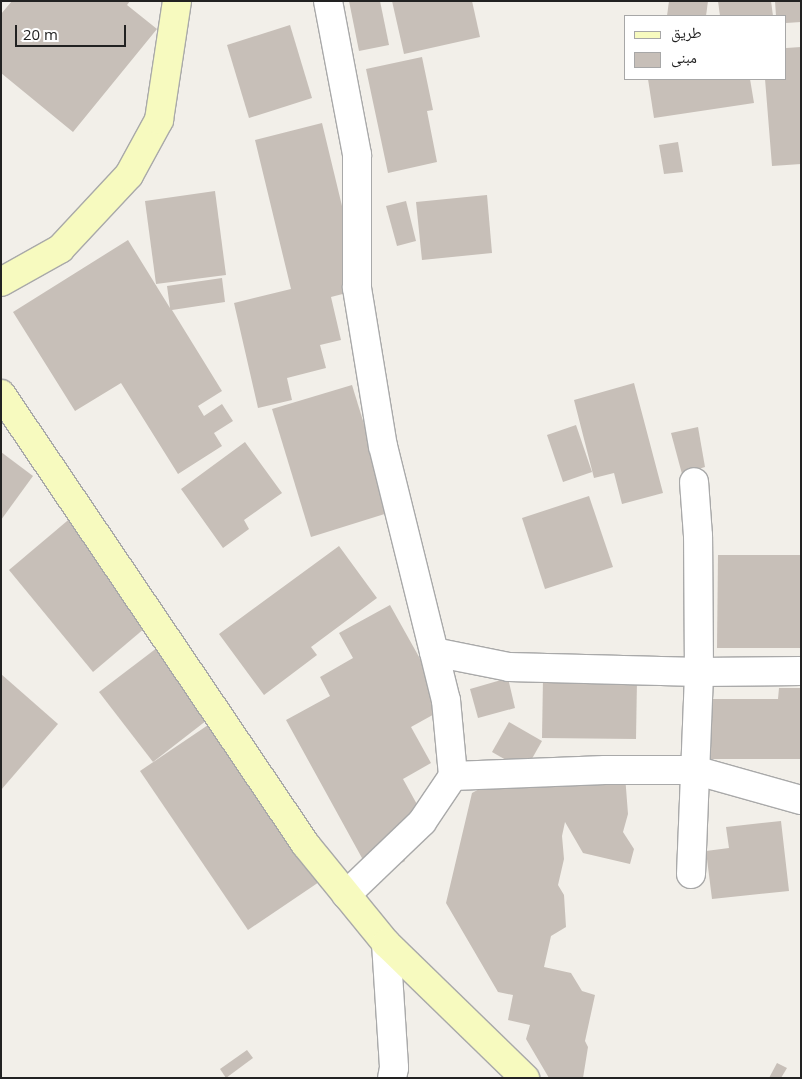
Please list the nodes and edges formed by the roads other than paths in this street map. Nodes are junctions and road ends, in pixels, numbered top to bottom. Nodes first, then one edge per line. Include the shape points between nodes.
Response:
1 (177, 1) edge
2 (328, 1) edge
3 (1, 282) edge
4 (1, 394) edge
5 (694, 482) dead end
6 (434, 652) junction
7 (801, 671) edge
8 (699, 672) junction
9 (694, 770) junction
10 (452, 776) junction
11 (801, 800) edge
12 (691, 874) dead end
13 (346, 894) junction
14 (386, 942) junction
15 (392, 1078) edge
16 (525, 1078) edge

1 - 3 street via 159,120 129,175 60,249
2 - 6 street via 357,154 357,288 368,357 383,446
4 - 13 street via 306,845
5 - 8 street via 698,536
6 - 8 street via 509,667
6 - 10 street via 446,700
7 - 8 street
8 - 9 street
9 - 10 street
9 - 11 street
9 - 12 street
10 - 13 street via 422,822
13 - 14 street
14 - 15 street
14 - 16 street

